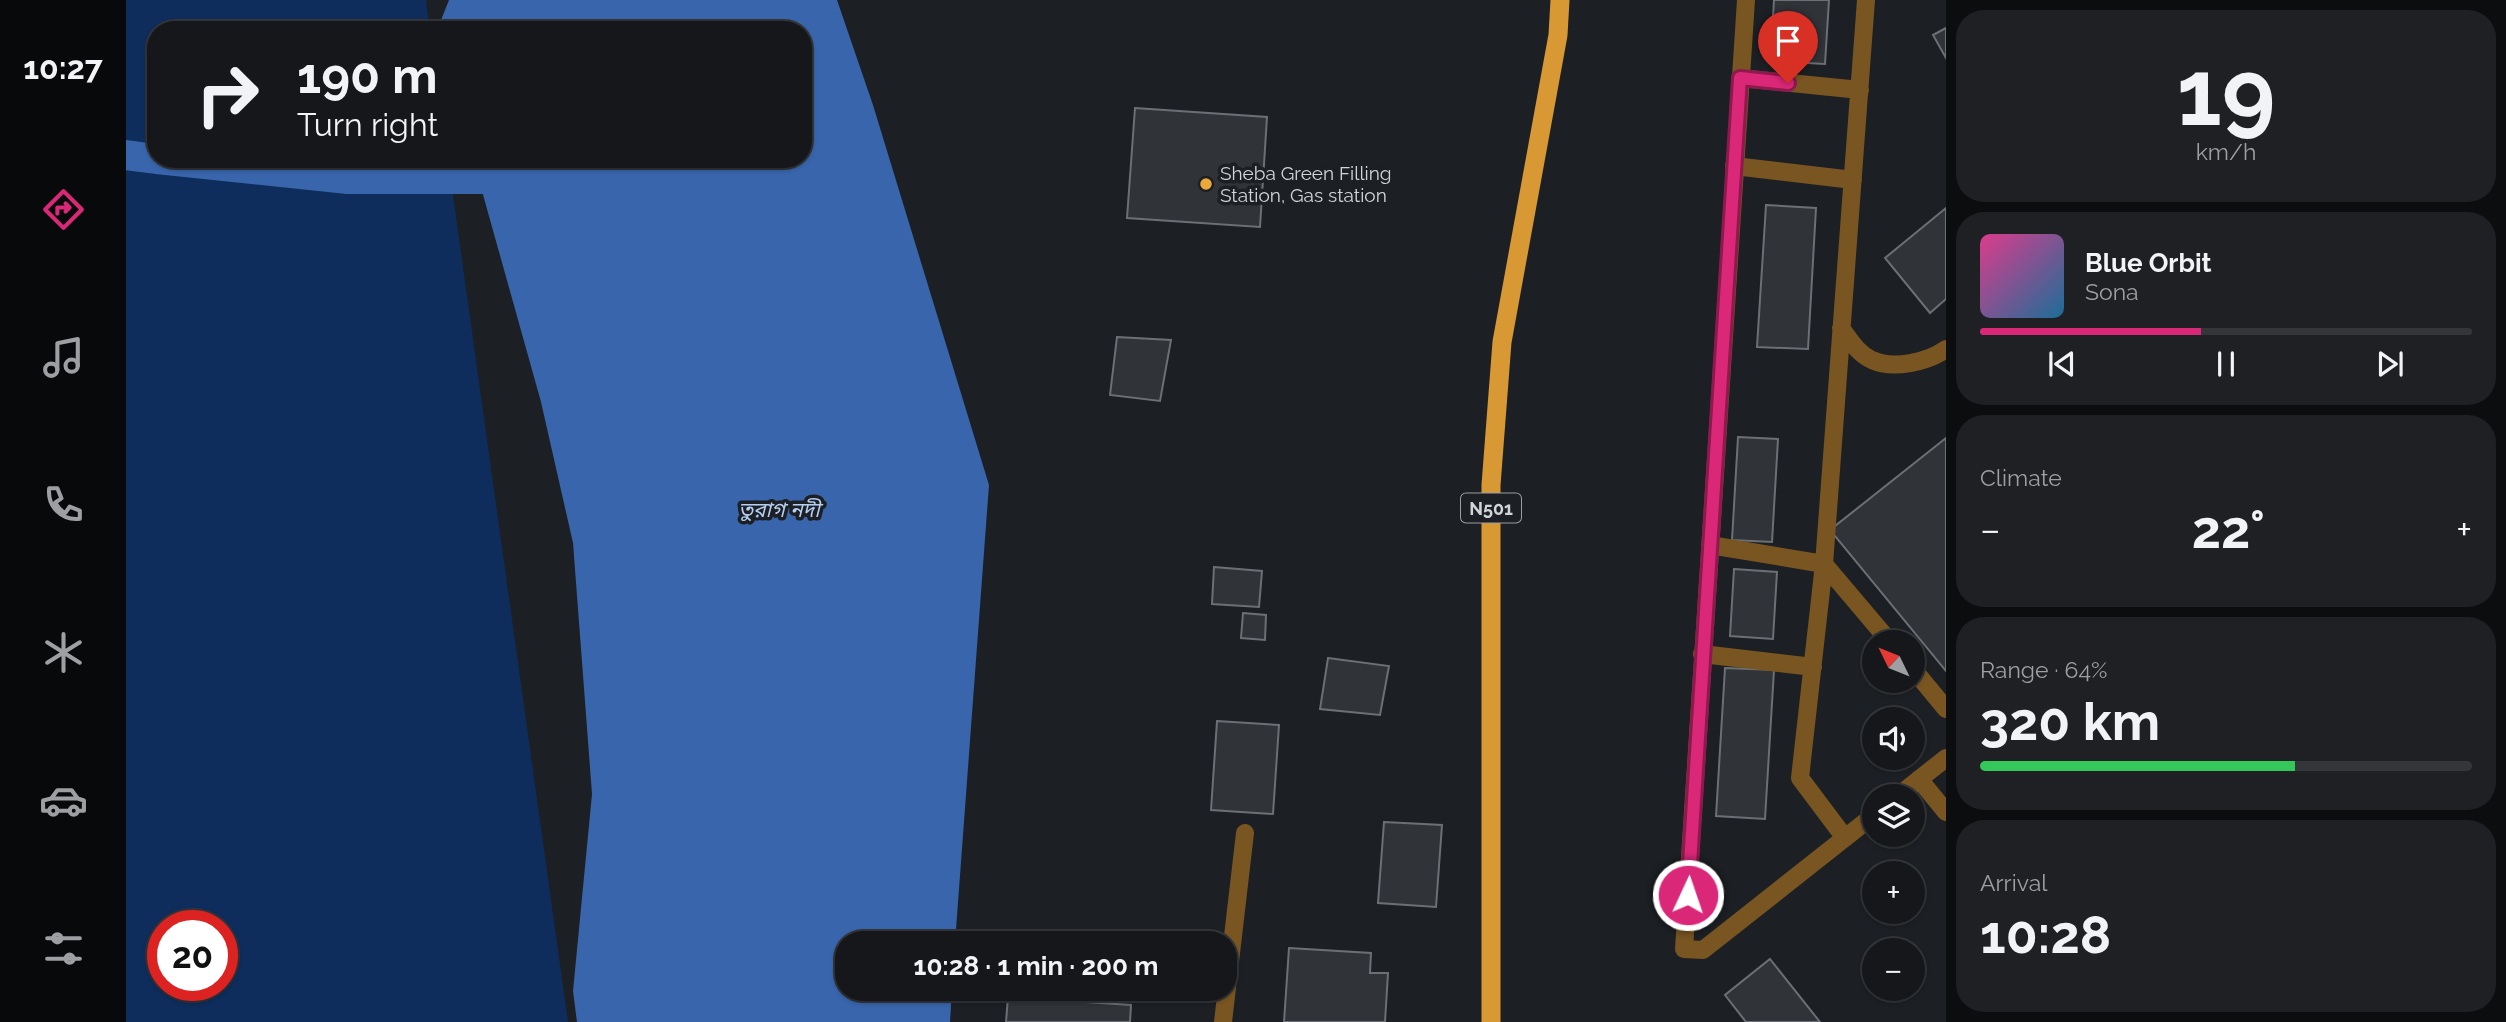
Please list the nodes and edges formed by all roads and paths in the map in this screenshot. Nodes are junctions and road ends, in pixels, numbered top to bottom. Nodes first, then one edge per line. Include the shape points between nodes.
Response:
1 (1560, 0) edge
2 (1746, 0) edge
3 (1867, 0) edge
4 (1740, 78) junction
5 (1860, 90) junction
6 (1734, 166) junction
7 (1853, 180) junction
8 (1841, 328) junction
9 (1946, 349) edge
10 (1710, 545) junction
11 (1824, 564) junction
12 (1880, 630) edge
13 (1702, 653) junction
14 (1813, 667) junction
15 (1925, 684) edge
16 (1946, 709) edge
17 (1946, 758) edge
18 (1919, 779) junction
19 (1913, 784) edge
20 (1946, 812) edge
21 (1862, 825) edge
22 (1245, 833) dead end
23 (1845, 838) junction
24 (1223, 1022) edge
25 (1491, 1022) edge

1 - 25 highway, N501 via 1558,34 1502,342 1492,472
2 - 4 lane
3 - 5 lane
4 - 5 lane
4 - 6 lane
5 - 7 lane
6 - 7 lane
6 - 10 lane
7 - 8 lane
8 - 9 lane via 1858,350 1886,363 1912,363
8 - 11 lane
10 - 11 lane
10 - 13 lane
11 - 12 lane
11 - 14 lane
13 - 14 lane
13 - 23 lane via 1684,949 1703,950
14 - 23 lane via 1800,778
15 - 16 lane
17 - 18 lane
18 - 19 lane
18 - 20 lane
21 - 23 lane
22 - 24 lane

